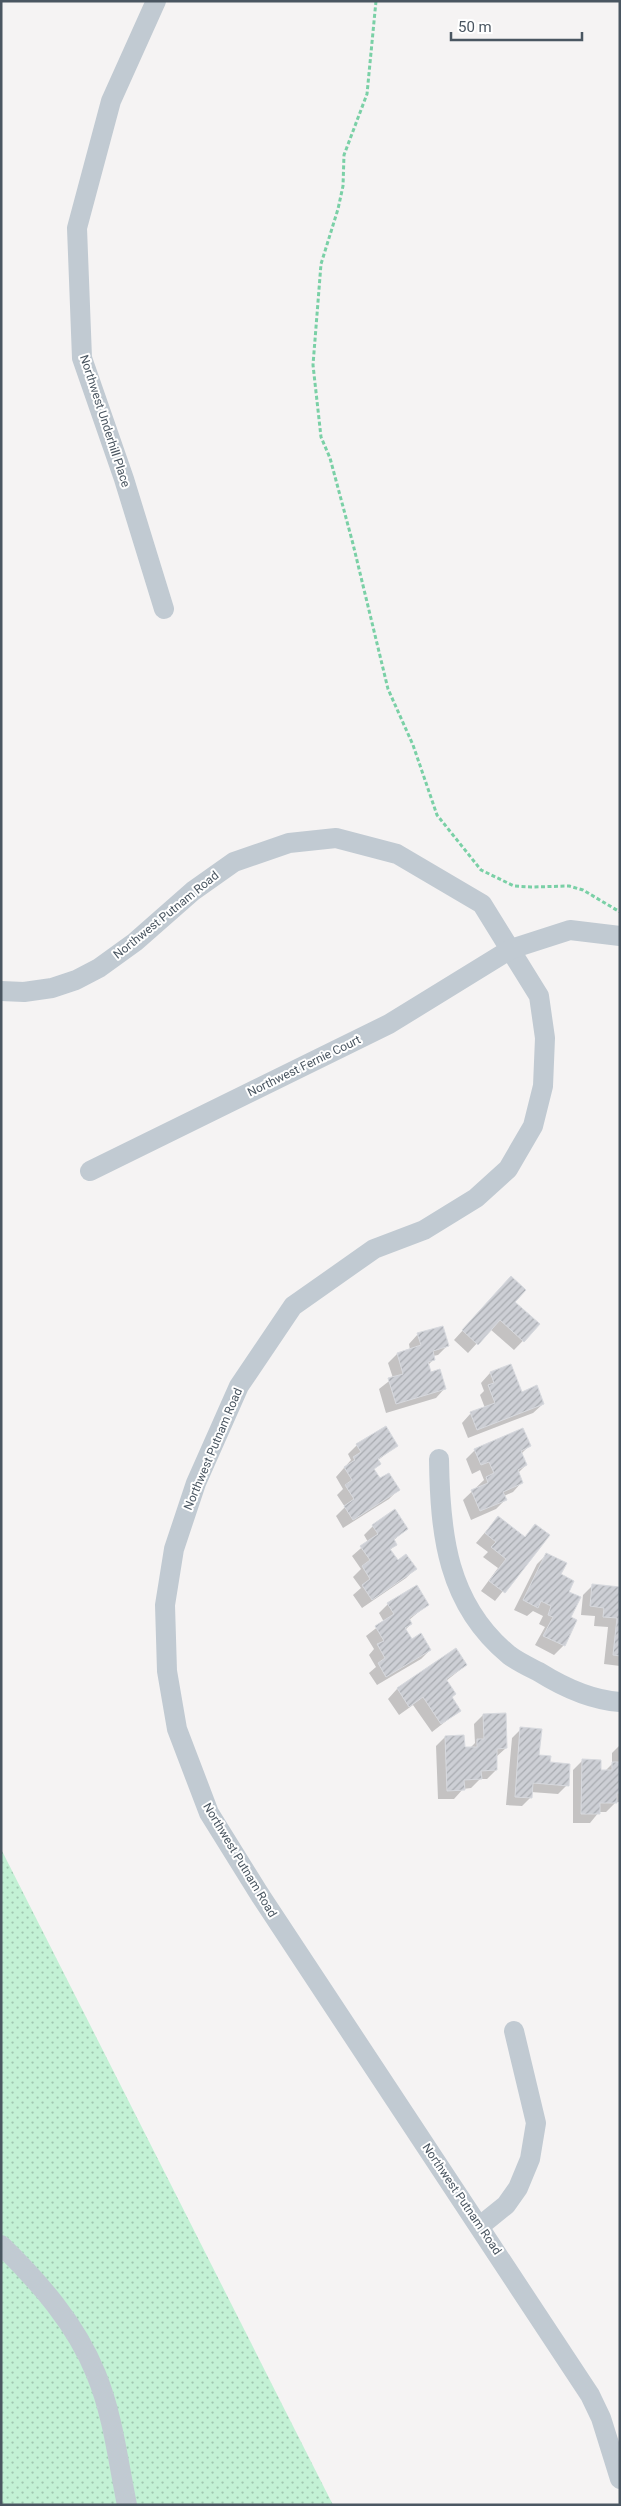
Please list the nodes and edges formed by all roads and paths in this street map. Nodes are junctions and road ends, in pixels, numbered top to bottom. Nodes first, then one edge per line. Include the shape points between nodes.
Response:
1 (156, 1) edge
2 (376, 1) edge
3 (164, 609) dead end
4 (620, 912) edge
5 (620, 936) edge
6 (511, 950) junction
7 (1, 991) edge
8 (90, 1171) dead end
9 (438, 1459) dead end
10 (620, 1702) edge
11 (514, 2030) dead end
12 (480, 2226) junction
13 (1, 2245) edge
14 (620, 2479) edge
15 (126, 2505) edge

1 - 3 street, Northwest Underhill Place via 111,101 77,228 82,358
2 - 4 path via 367,94 344,155 343,186 321,264 313,365 321,436 353,544 386,681 437,815 481,870 514,886 576,888
5 - 6 street, Northwest Fernie Court via 570,930
6 - 7 street, Northwest Putnam Road via 482,904 397,854 336,838 289,843 234,862 193,891 135,942 99,968 52,988
6 - 8 street, Northwest Fernie Court via 389,1024
6 - 12 street, Northwest Putnam Road via 539,996 545,1038 543,1086 534,1126 508,1169 476,1198 424,1230 374,1249 293,1306 238,1386 196,1483 174,1549 165,1604 167,1671 177,1729 209,1813
9 - 10 street via 442,1530 451,1566 457,1588 484,1631 510,1656 563,1687
11 - 12 street via 536,2123 532,2150 518,2188 506,2205
12 - 14 street, Northwest Putnam Road via 590,2395
13 - 15 street via 29,2272 75,2332 96,2374 109,2414

